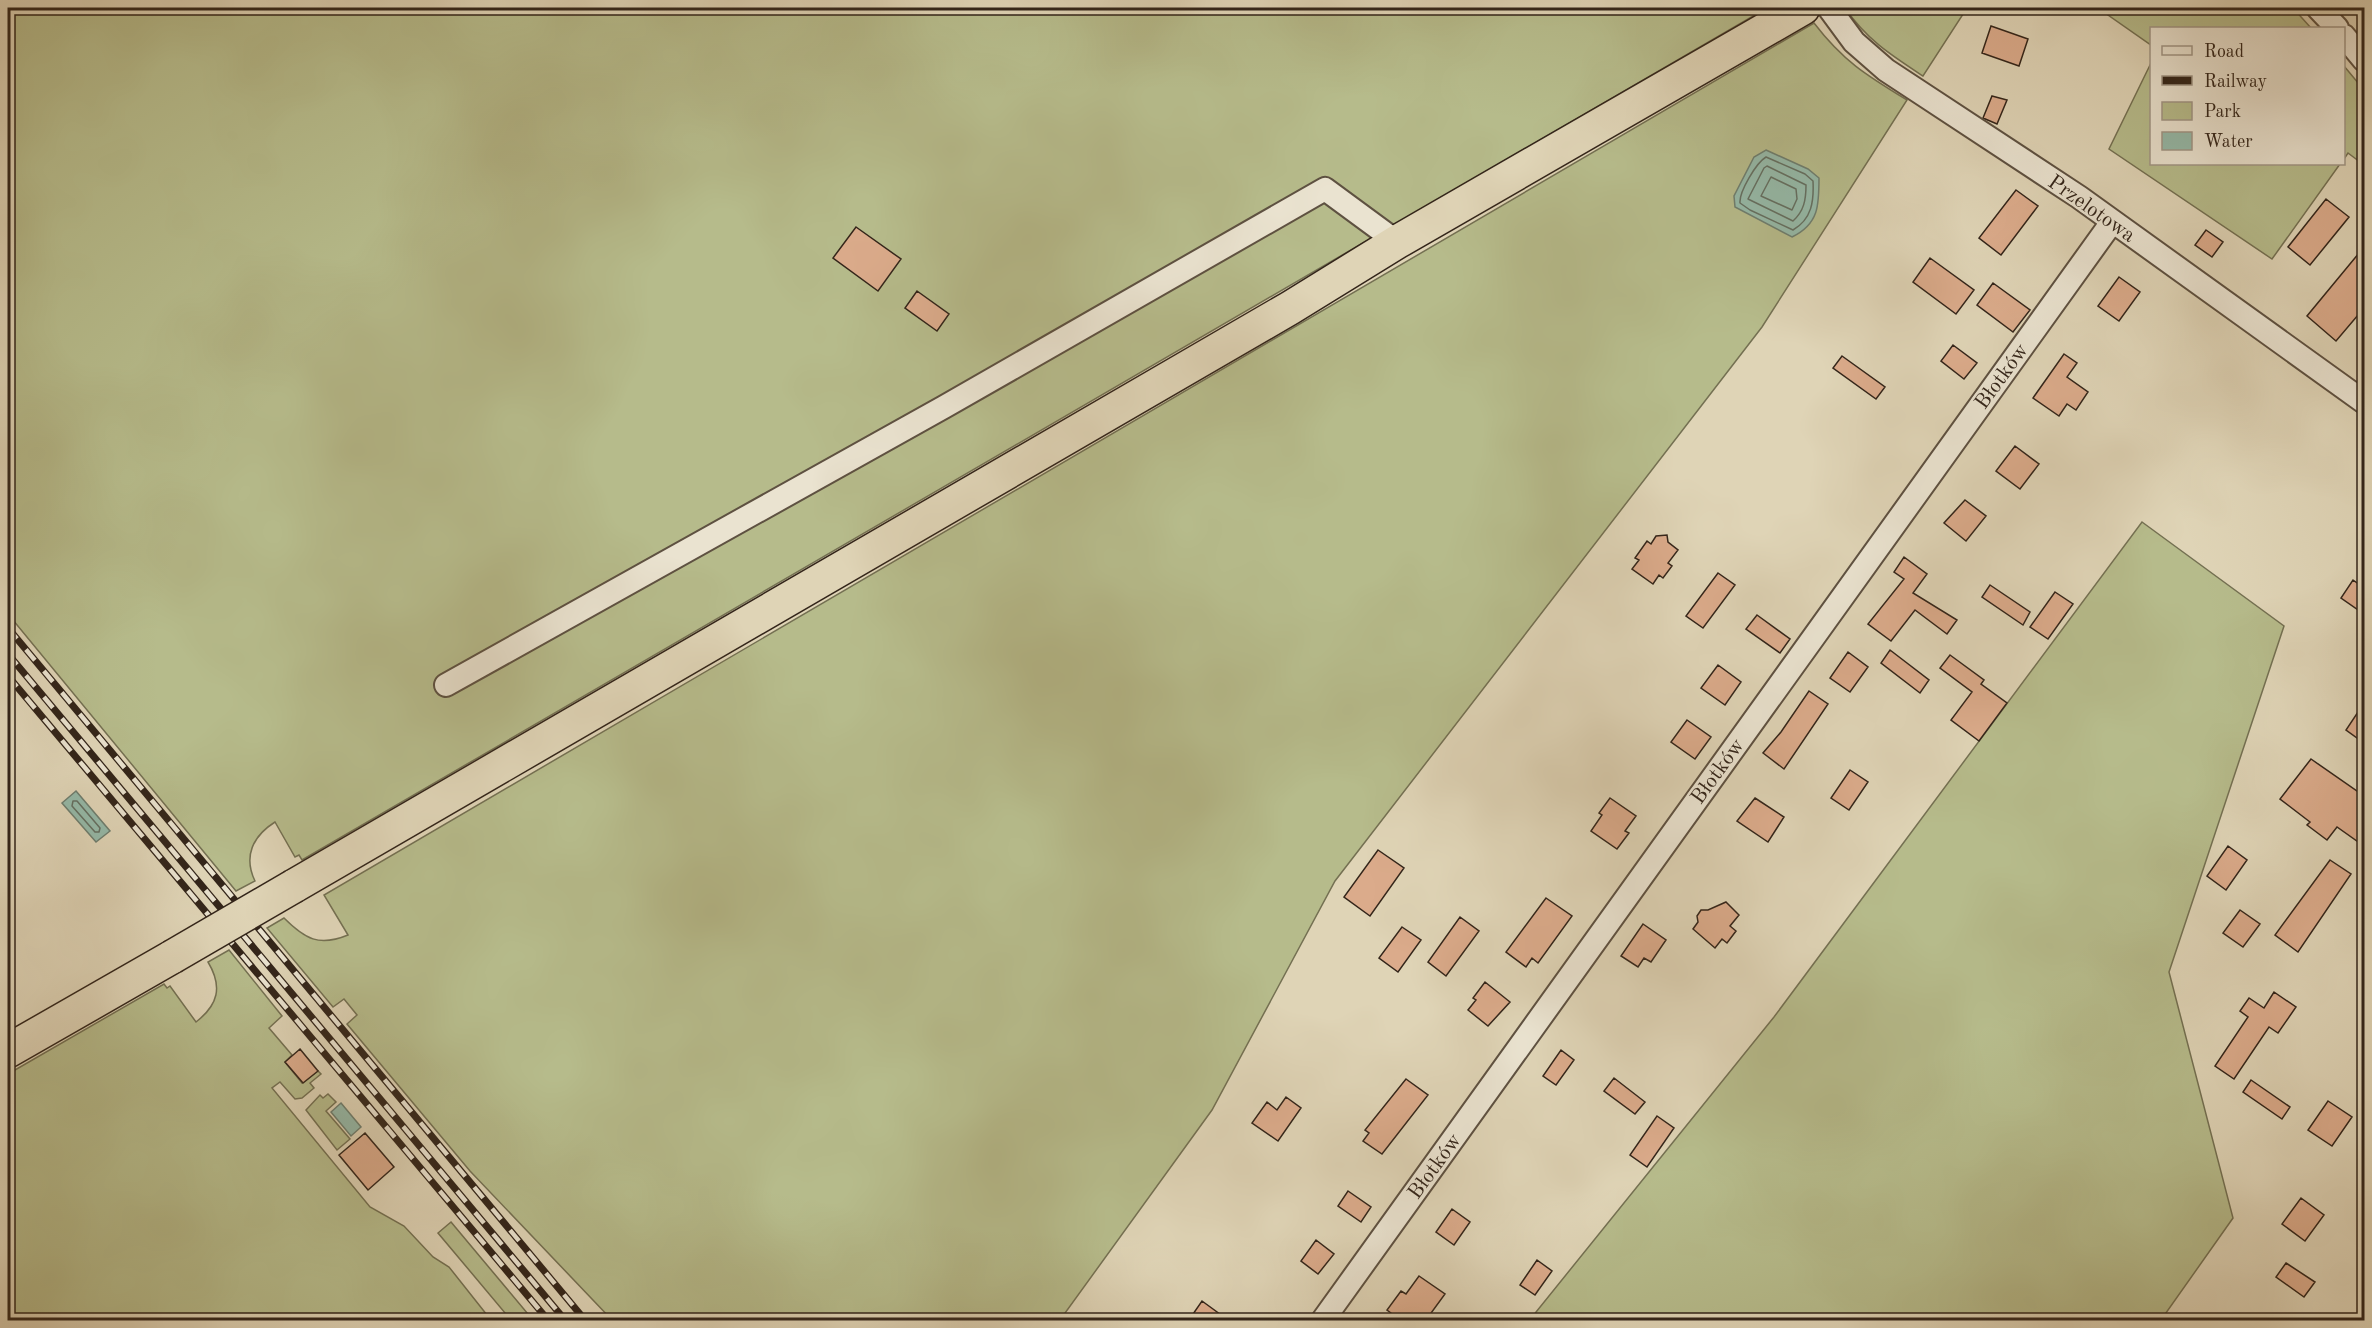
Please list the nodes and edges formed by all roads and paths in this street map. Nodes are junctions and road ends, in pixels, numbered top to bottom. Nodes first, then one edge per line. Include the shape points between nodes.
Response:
1 (1828, 8) edge
2 (2318, 8) edge
3 (1793, 10) edge
4 (2336, 27) edge
5 (2345, 38) edge
6 (2364, 60) edge
7 (2112, 222) junction
8 (1397, 242) junction
9 (2364, 402) edge
10 (446, 685) dead end
11 (8, 1051) edge
12 (1323, 1320) edge

1 - 7 street, Przelotowa via 1854,42 1886,70
2 - 4 street
3 - 8 highway
5 - 6 street
7 - 9 street, Przelotowa
7 - 12 street, Błotków
8 - 10 street via 1325,189
8 - 11 highway, bridge via 1280,314

